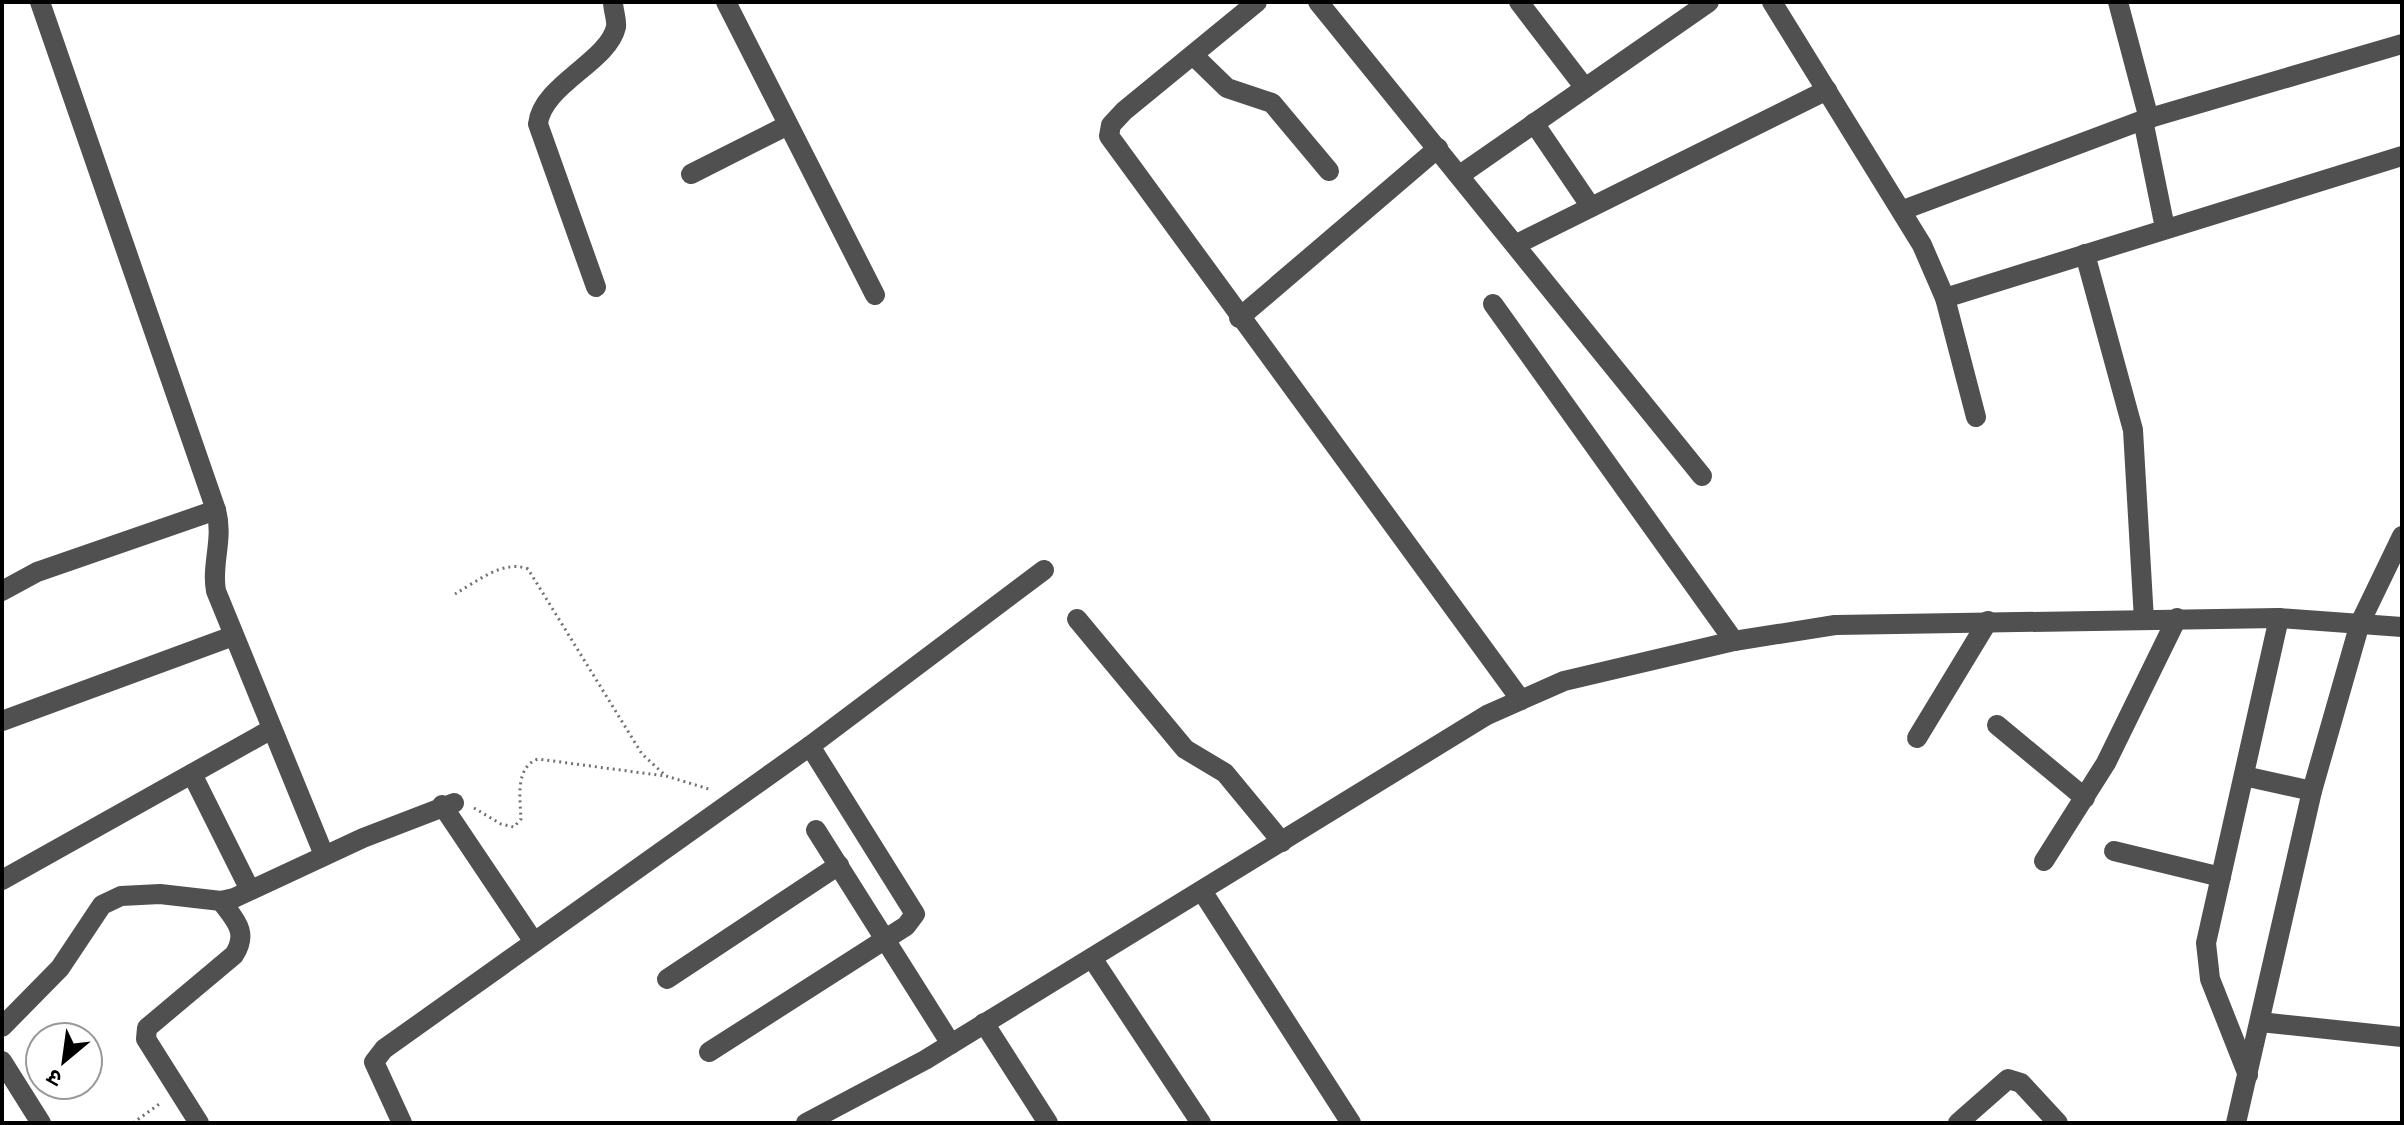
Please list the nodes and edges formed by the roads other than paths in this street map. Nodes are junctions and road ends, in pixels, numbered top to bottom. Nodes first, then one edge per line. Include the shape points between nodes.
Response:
1 (40, 2) edge
2 (613, 2) edge
3 (726, 2) edge
4 (1257, 2) edge
5 (1318, 2) edge
6 (1519, 2) edge
7 (1709, 2) edge
8 (1772, 2) edge
9 (2118, 2) edge
10 (2402, 44) edge
11 (1193, 55) junction
12 (1585, 88) junction
13 (1827, 90) junction
14 (2146, 120) junction
15 (1534, 123) junction
16 (788, 125) junction
17 (1438, 148) junction
18 (2402, 156) edge
19 (1329, 171) dead end
20 (691, 174) dead end
21 (1460, 175) junction
22 (1591, 207) junction
23 (1903, 210) junction
24 (2165, 228) junction
25 (1517, 244) junction
26 (2085, 254) junction
27 (596, 287) dead end
28 (875, 295) dead end
29 (1945, 298) junction
30 (1493, 304) dead end
31 (1239, 318) junction
32 (1976, 417) dead end
33 (1702, 476) dead end
34 (216, 510) junction
35 (2402, 536) edge
36 (1044, 570) dead end
37 (2, 591) edge
38 (2177, 618) junction
39 (2279, 618) junction
40 (1077, 619) dead end
41 (2144, 620) junction
42 (1988, 621) junction
43 (2360, 623) junction
44 (2402, 627) edge
45 (233, 636) junction
46 (1734, 641) junction
47 (1521, 700) junction
48 (2, 721) edge
49 (1997, 725) dead end
50 (270, 730) junction
51 (1917, 738) dead end
52 (810, 746) junction
53 (192, 774) junction
54 (2244, 776) junction
55 (2312, 791) junction
56 (2085, 798) junction
57 (816, 830) dead end
58 (1282, 842) junction
59 (2114, 851) dead end
60 (324, 855) junction
61 (2044, 861) dead end
62 (839, 865) junction
63 (2221, 877) junction
64 (2, 880) edge
65 (249, 888) junction
66 (1202, 891) junction
67 (221, 901) junction
68 (886, 939) junction
69 (534, 942) junction
70 (1092, 958) junction
71 (667, 979) dead end
72 (2260, 1022) junction
73 (984, 1023) junction
74 (2, 1027) edge
75 (2402, 1037) edge
76 (951, 1044) junction
77 (709, 1052) dead end
78 (2, 1061) edge
79 (2248, 1075) junction
80 (41, 1123) edge
81 (199, 1123) edge
82 (402, 1123) edge
83 (806, 1123) edge
84 (1048, 1123) edge
85 (1201, 1123) edge
86 (1351, 1123) edge
87 (1958, 1123) edge
88 (2058, 1123) edge
89 (2236, 1123) edge

1 - 34 street
2 - 27 street via 611,38 543,108 538,124
3 - 16 street
4 - 11 street
5 - 17 street
6 - 12 street
7 - 12 street
8 - 13 street
9 - 14 street
10 - 14 street
11 - 19 street via 1227,88 1272,103
11 - 31 street via 1124,111 1109,136
12 - 15 street
13 - 22 street
13 - 23 street
14 - 23 street
14 - 24 street
15 - 21 street
15 - 22 street
16 - 20 street
16 - 28 street
17 - 21 street
17 - 31 street
18 - 24 street
21 - 25 street
22 - 25 street
23 - 29 street
24 - 26 street
25 - 33 street
26 - 29 street
26 - 41 street via 2133,430
29 - 32 street
30 - 46 street
31 - 47 street
34 - 37 street via 37,572
34 - 45 street via 221,539 214,580
35 - 43 street
36 - 52 street
38 - 39 street
38 - 41 street
38 - 56 street
39 - 43 street
39 - 54 street
40 - 58 street via 1185,749 1225,773
41 - 42 street
42 - 46 street via 1835,625
42 - 51 street
43 - 44 street
43 - 55 street
45 - 48 street
45 - 50 street
46 - 47 street via 1564,681
47 - 58 street via 1487,715
49 - 56 street
50 - 53 street
50 - 60 street
52 - 68 street via 915,914
52 - 69 street
53 - 64 street
53 - 65 street
54 - 55 street
54 - 63 street
55 - 72 street
56 - 61 street
57 - 62 street
58 - 66 street
59 - 63 street
60 - 65 street
60 - 69 street via 448,804
62 - 68 street
62 - 71 street
63 - 79 street via 2205,962
65 - 67 street
66 - 70 street
66 - 86 street
67 - 74 street via 160,894 121,896 102,905 60,968
67 - 81 street via 241,929 242,942 234,955 147,1028 146,1039
68 - 76 street
68 - 77 street
69 - 82 street via 377,1056 376,1070
70 - 73 street
70 - 85 street
72 - 75 street
72 - 79 street
73 - 76 street
73 - 84 street
76 - 83 street
78 - 80 street
79 - 89 street
87 - 88 street via 2008,1079 2021,1083

